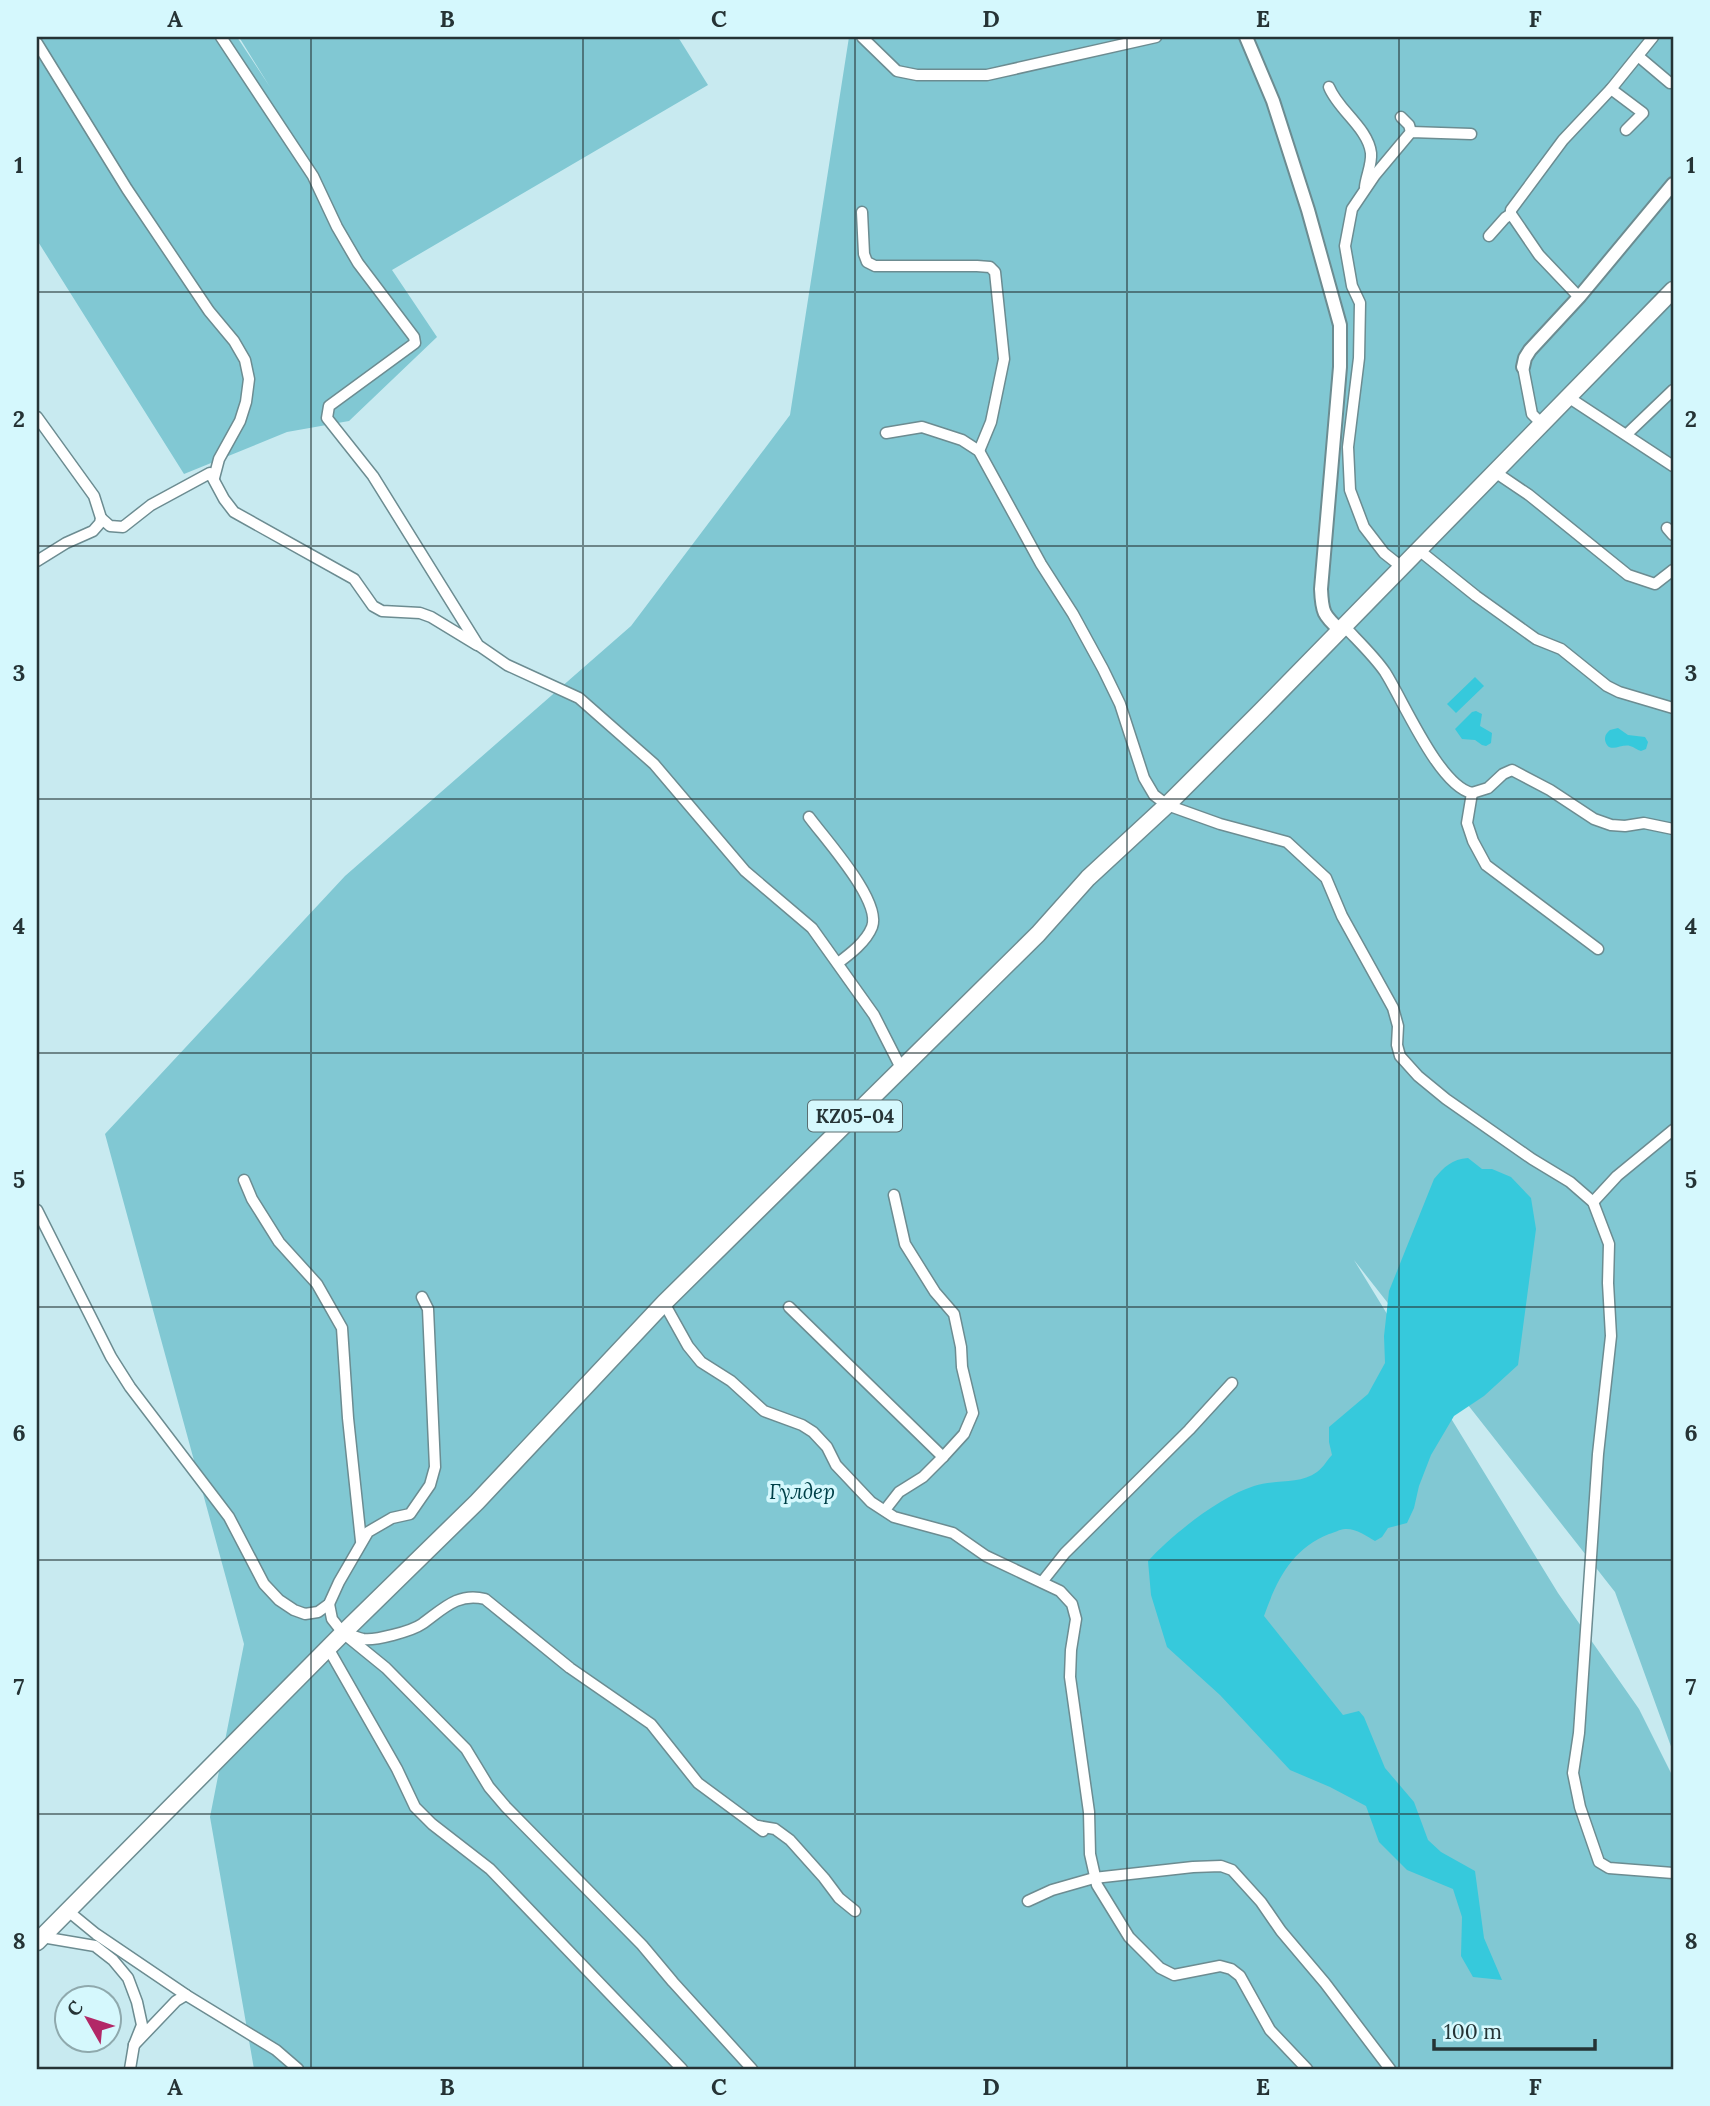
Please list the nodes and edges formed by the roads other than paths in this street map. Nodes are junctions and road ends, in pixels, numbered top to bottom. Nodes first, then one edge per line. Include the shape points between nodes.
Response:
1 (221, 37) edge
2 (862, 37) edge
3 (1156, 37) edge
4 (1246, 37) edge
5 (1653, 37) edge
6 (37, 43) edge
7 (1638, 56) junction
8 (1670, 83) dead end
9 (1329, 86) dead end
10 (1611, 89) junction
11 (1401, 117) dead end
12 (1626, 130) dead end
13 (1411, 132) junction
14 (1471, 134) dead end
15 (1673, 184) edge
16 (1364, 191) junction
17 (862, 212) dead end
18 (1511, 214) junction
19 (1489, 236) dead end
20 (1673, 290) edge
21 (1579, 297) junction
22 (1523, 368) joint
23 (1673, 390) edge
24 (1568, 397) junction
25 (37, 417) edge
26 (1543, 425) junction
27 (886, 433) dead end
28 (1627, 434) junction
29 (979, 451) junction
30 (1673, 466) edge
31 (1495, 472) junction
32 (214, 478) junction
33 (101, 518) junction
34 (1420, 551) junction
35 (37, 561) edge
36 (1403, 568) junction
37 (1673, 569) edge
38 (1343, 629) junction
39 (478, 645) junction
40 (1673, 708) edge
41 (1472, 793) junction
42 (1167, 805) junction
43 (809, 817) dead end
44 (1673, 829) edge
45 (1598, 949) dead end
46 (838, 963) junction
47 (902, 1070) junction
48 (1673, 1130) edge
49 (244, 1180) dead end
50 (894, 1195) dead end
51 (1593, 1202) junction
52 (37, 1210) edge
53 (422, 1297) dead end
54 (664, 1303) junction
55 (789, 1307) dead end
56 (1233, 1383) dead end
57 (943, 1457) junction
58 (884, 1510) junction
59 (361, 1541) junction
60 (1042, 1582) junction
61 (329, 1604) junction
62 (344, 1633) junction
63 (328, 1648) junction
64 (1673, 1874) edge
65 (1094, 1878) junction
66 (1028, 1901) dead end
67 (68, 1911) junction
68 (855, 1911) dead end
69 (39, 1939) edge
70 (186, 1995) junction
71 (134, 2045) junction
72 (130, 2069) edge
73 (298, 2069) edge
74 (682, 2069) edge
75 (752, 2069) edge
76 (1307, 2069) edge
77 (1390, 2069) edge

1 - 39 street via 313,176 358,263 414,337 415,343 329,406 327,418 373,477
2 - 3 street via 897,71 987,75
4 - 38 street via 1273,101 1340,325 1321,589 1325,617
5 - 7 street
6 - 32 street via 127,188 245,360 249,379 246,402
7 - 8 street
7 - 10 street
9 - 16 street via 1371,151
10 - 12 street via 1643,113
10 - 18 street via 1563,140
11 - 13 street
13 - 14 street
13 - 16 street
15 - 21 street
16 - 36 street via 1352,209 1345,246 1360,303 1359,358 1348,447 1350,490 1364,527
17 - 29 street via 864,254 875,266 977,266 995,272 1004,359 991,422
18 - 19 street
18 - 21 street via 1539,255
20 - 24 main road, KZ05-04
21 - 22 street via 1530,350
22 - 26 street via 1532,414
23 - 28 street
24 - 26 main road, KZ05-04
24 - 28 street
25 - 33 street via 94,496
26 - 31 main road, KZ05-04
27 - 29 street via 922,427 962,440
28 - 30 street
29 - 42 street via 1103,669 1148,786
31 - 34 main road, KZ05-04
31 - 37 street via 1628,575 1655,584
32 - 33 street via 210,473 151,505 123,527 110,526
32 - 39 street via 234,512 354,579 373,606 431,617
33 - 35 street via 93,531
34 - 36 main road, KZ05-04
34 - 40 street via 1476,596 1536,639 1561,649 1607,686
36 - 38 main road, KZ05-04
38 - 41 street via 1384,670 1424,745 1456,784
38 - 42 main road, KZ05-04
39 - 46 street via 507,665 579,698 599,714 654,764 745,872 811,928
41 - 44 street via 1488,788 1512,770 1594,819 1611,825 1644,823
41 - 45 street via 1466,823 1486,865
42 - 47 main road, KZ05-04 via 1088,878
42 - 51 street via 1295,846 1326,878 1393,1008 1400,1056 1446,1099
43 - 46 street via 860,885 874,912 867,936
46 - 47 street via 874,1015
47 - 54 main road, KZ05-04
48 - 51 street
49 - 59 street via 279,1242 317,1284 342,1328
50 - 57 street via 905,1244 954,1314 961,1347 973,1413 964,1434
51 - 64 street via 1609,1244 1611,1336 1573,1773 1599,1862 1609,1868
52 - 61 street via 111,1357 229,1517 264,1584 279,1600 305,1614
53 - 59 street via 428,1309 435,1467 430,1486 410,1514 377,1525
54 - 58 street via 701,1362 764,1410 813,1432 851,1483
54 - 62 main road, KZ05-04 via 477,1502
55 - 57 street
56 - 60 street
57 - 58 street
58 - 60 street via 902,1520 953,1533 986,1556
59 - 61 street
60 - 65 street via 1072,1604 1076,1619 1070,1677 1090,1812
61 - 62 street via 332,1619
62 - 63 main road, KZ05-04
62 - 68 street via 365,1640 405,1631 460,1598 485,1599 570,1668 651,1724 698,1783 759,1828 775,1829 790,1840
62 - 75 street via 386,1668 466,1749 506,1807 642,1945
63 - 67 main road, KZ05-04
63 - 74 street via 415,1807 490,1869
65 - 66 street
65 - 76 street via 1129,1937 1160,1968 1174,1975 1220,1966 1240,1976 1270,2030
65 - 77 street via 1193,1867 1232,1870
67 - 69 main road, KZ05-04
67 - 70 street
69 - 71 street via 95,1946 113,1960 128,1978 137,2001 142,2025
70 - 71 street
70 - 73 street via 276,2050
71 - 72 street

